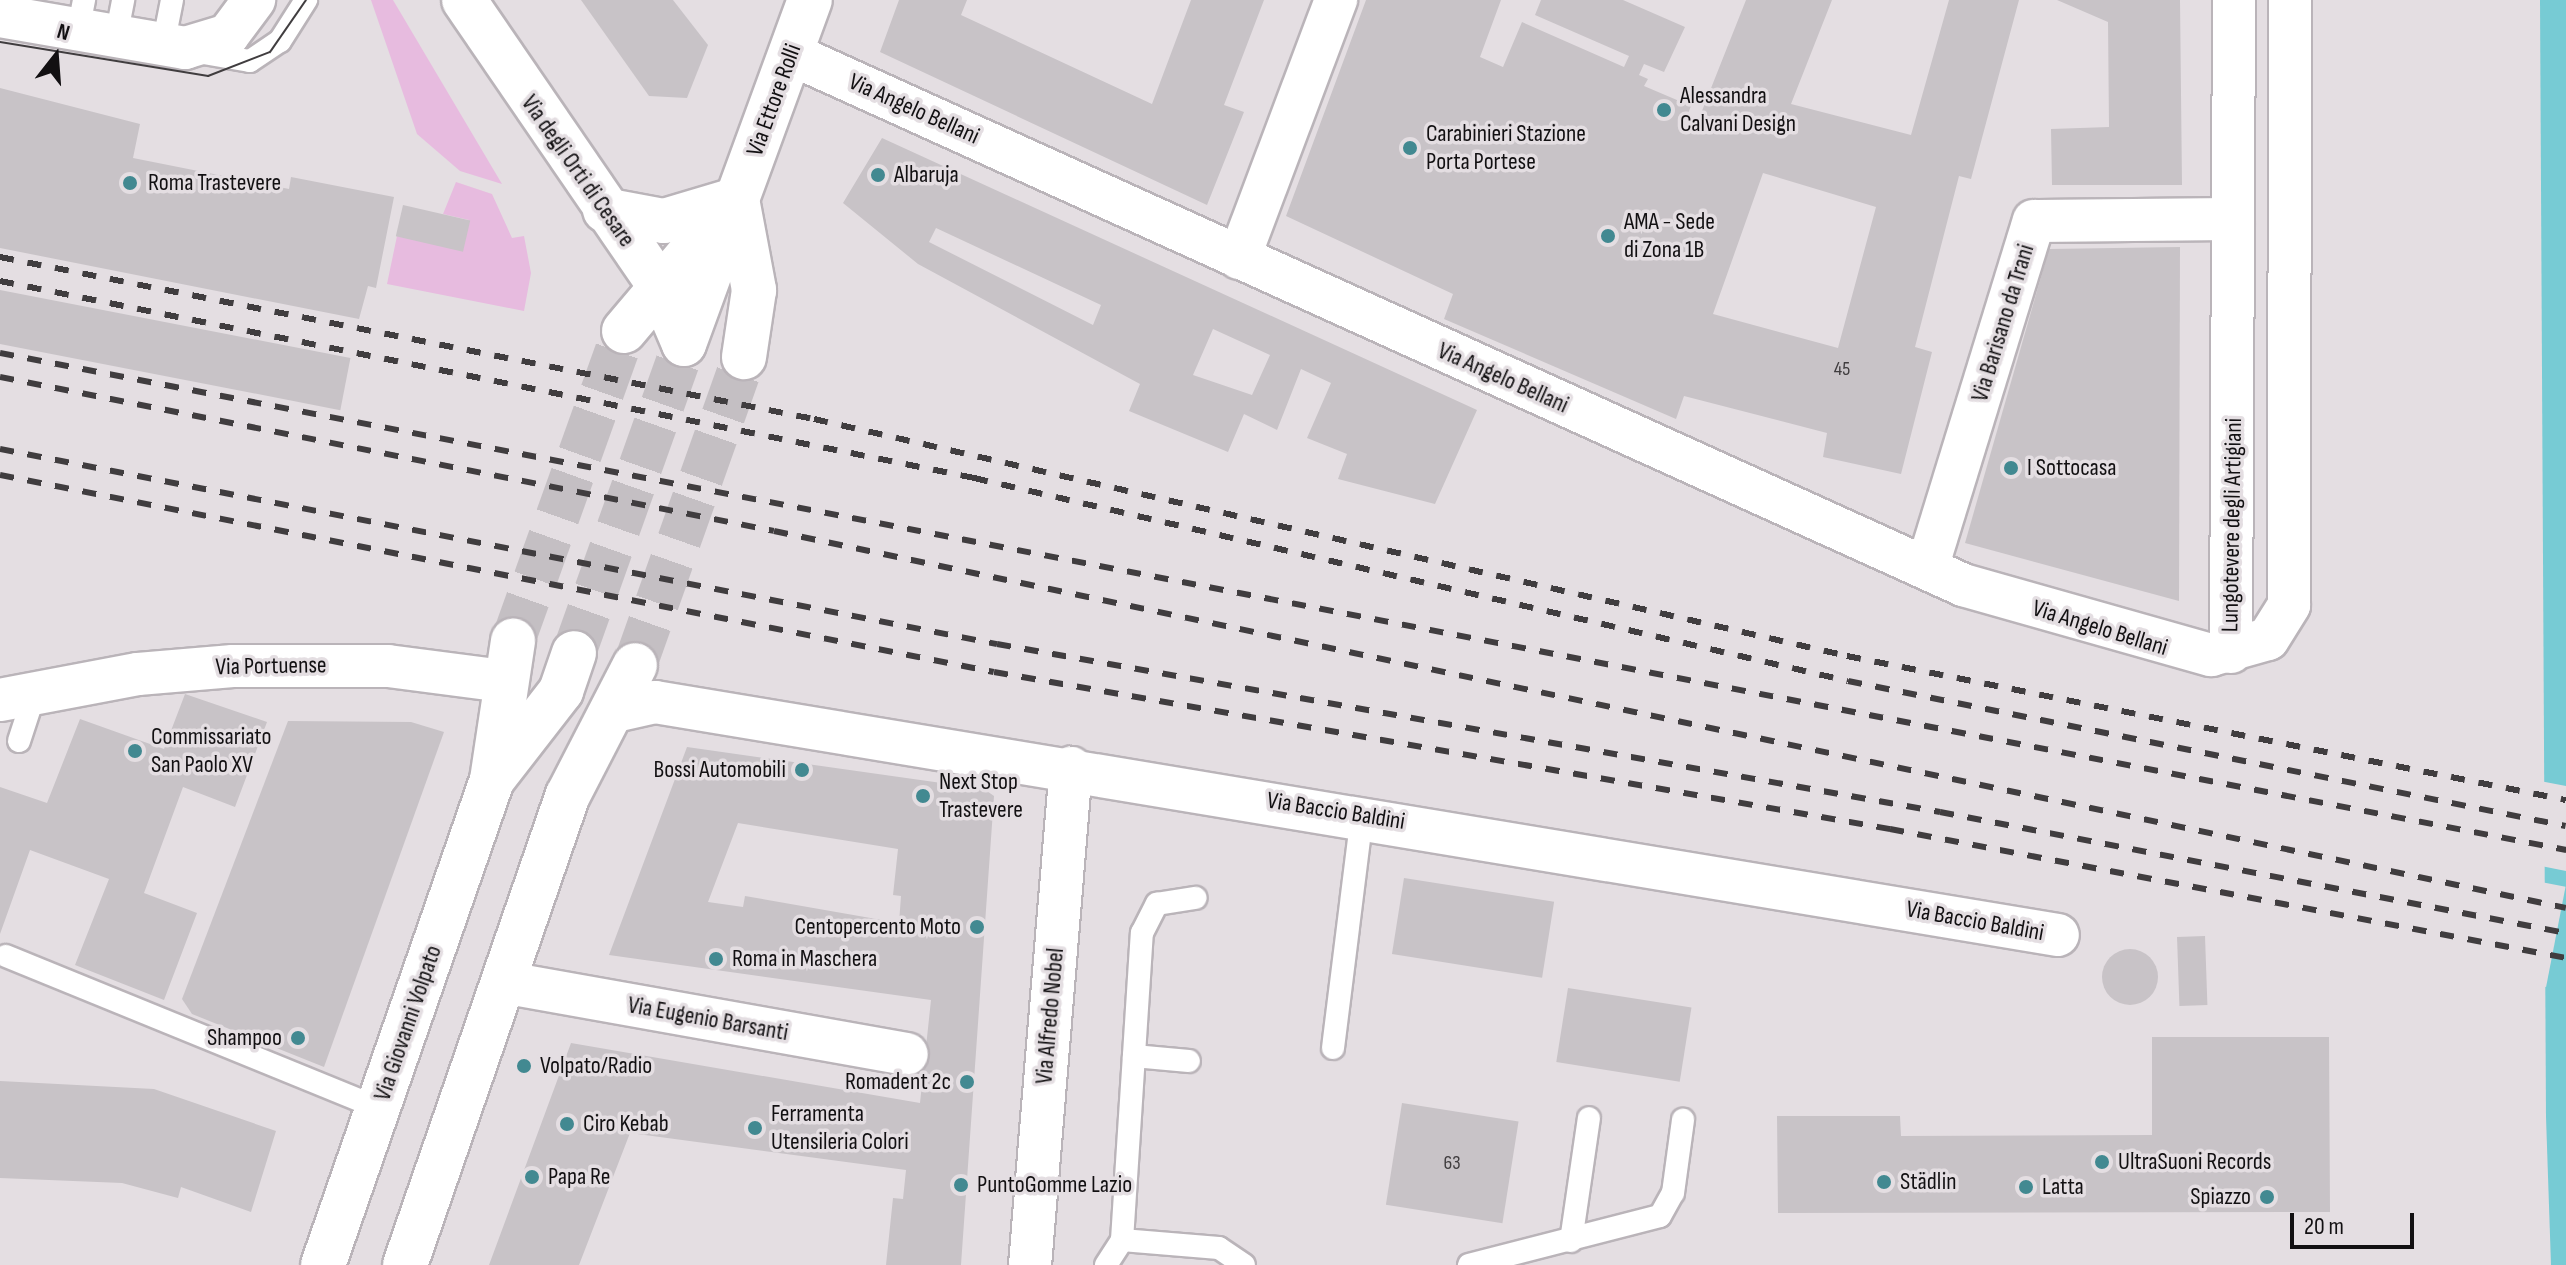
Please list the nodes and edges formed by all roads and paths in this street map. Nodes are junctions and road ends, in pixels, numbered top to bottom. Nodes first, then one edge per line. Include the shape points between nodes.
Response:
1 (172, 0) edge
2 (254, 0) edge
3 (306, 0) edge
4 (464, 0) edge
5 (810, 0) edge
6 (1336, 0) edge
7 (2234, 0) edge
8 (2290, 0) edge
9 (23, 13) edge
10 (100, 17) edge
11 (163, 46) junction
12 (791, 54) junction
13 (737, 199) junction
14 (605, 210) junction
15 (2233, 219) junction
16 (1239, 258) junction
17 (658, 283) junction
18 (684, 344) joint
19 (744, 357) tunnel mouth
20 (1927, 568) junction
21 (2231, 652) junction
22 (508, 661) joint
23 (635, 665) tunnel mouth
24 (17, 696) edge
25 (615, 711) junction
26 (19, 741) dead end
27 (1071, 768) junction
28 (492, 780) junction
29 (568, 795) junction
30 (1362, 815) junction
31 (1196, 898) dead end
32 (2058, 935) dead end
33 (6, 956) dead end
34 (508, 983) junction
35 (1333, 1048) dead end
36 (907, 1054) dead end
37 (1134, 1056) junction
38 (1189, 1061) dead end
39 (379, 1108) junction
40 (1589, 1118) dead end
41 (1683, 1120) dead end
42 (1122, 1240) junction
43 (1571, 1241) junction
44 (323, 1265) edge
45 (405, 1265) edge
46 (1030, 1265) edge
47 (1106, 1265) edge
48 (1244, 1265) edge
49 (1469, 1265) edge

1 - 11 lane
2 - 11 street via 228,35 197,46
3 - 11 lane via 289,32 253,61
4 - 14 main road, Via degli Orti di Cesare
5 - 12 main road, Via Ettore Rolli
6 - 16 street
7 - 15 street, Lungotevere degli Artigiani
8 - 21 street, Lungotevere degli Artigiani via 2289,605 2268,639
9 - 10 street
10 - 11 street
12 - 13 main road, Via Ettore Rolli
12 - 16 street, Via Angelo Bellani
13 - 14 main road via 664,221
13 - 17 main road, Via Ettore Rolli
13 - 18 main road, Via Ettore Rolli
13 - 19 main road via 754,290
14 - 17 main road, Via degli Orti di Cesare
14 - 17 main road, Via Ettore Rolli via 624,331
15 - 20 street, Via Barisano da Trani via 2034,221
15 - 21 street, Lungotevere degli Artigiani
16 - 20 street, Via Angelo Bellani
17 - 18 main road, Via degli Orti di Cesare
20 - 21 street, Via Angelo Bellani via 2175,651
22 - 24 street, Via Portuense via 233,666
22 - 28 main road, Via Giovanni Volpato
23 - 25 main road
24 - 26 lane
25 - 27 street, Via Baccio Baldini via 655,702
25 - 29 main road, Via Giovanni Volpato
27 - 30 street, Via Baccio Baldini
27 - 46 street, Via Alfredo Nobel
28 - 29 main road, Via Giovanni Volpato via 568,672
28 - 39 main road, Via Giovanni Volpato
29 - 34 main road, Via Giovanni Volpato
30 - 32 street, Via Baccio Baldini
30 - 35 lane
31 - 37 lane via 1167,898 1145,925
33 - 39 lane
34 - 36 street, Via Eugenio Barsanti
34 - 45 main road, Via Giovanni Volpato
37 - 38 lane
37 - 42 lane
39 - 44 main road, Via Giovanni Volpato
40 - 43 lane
41 - 43 lane via 1673,1193 1660,1216
42 - 47 lane
42 - 48 lane via 1219,1248
43 - 49 lane

